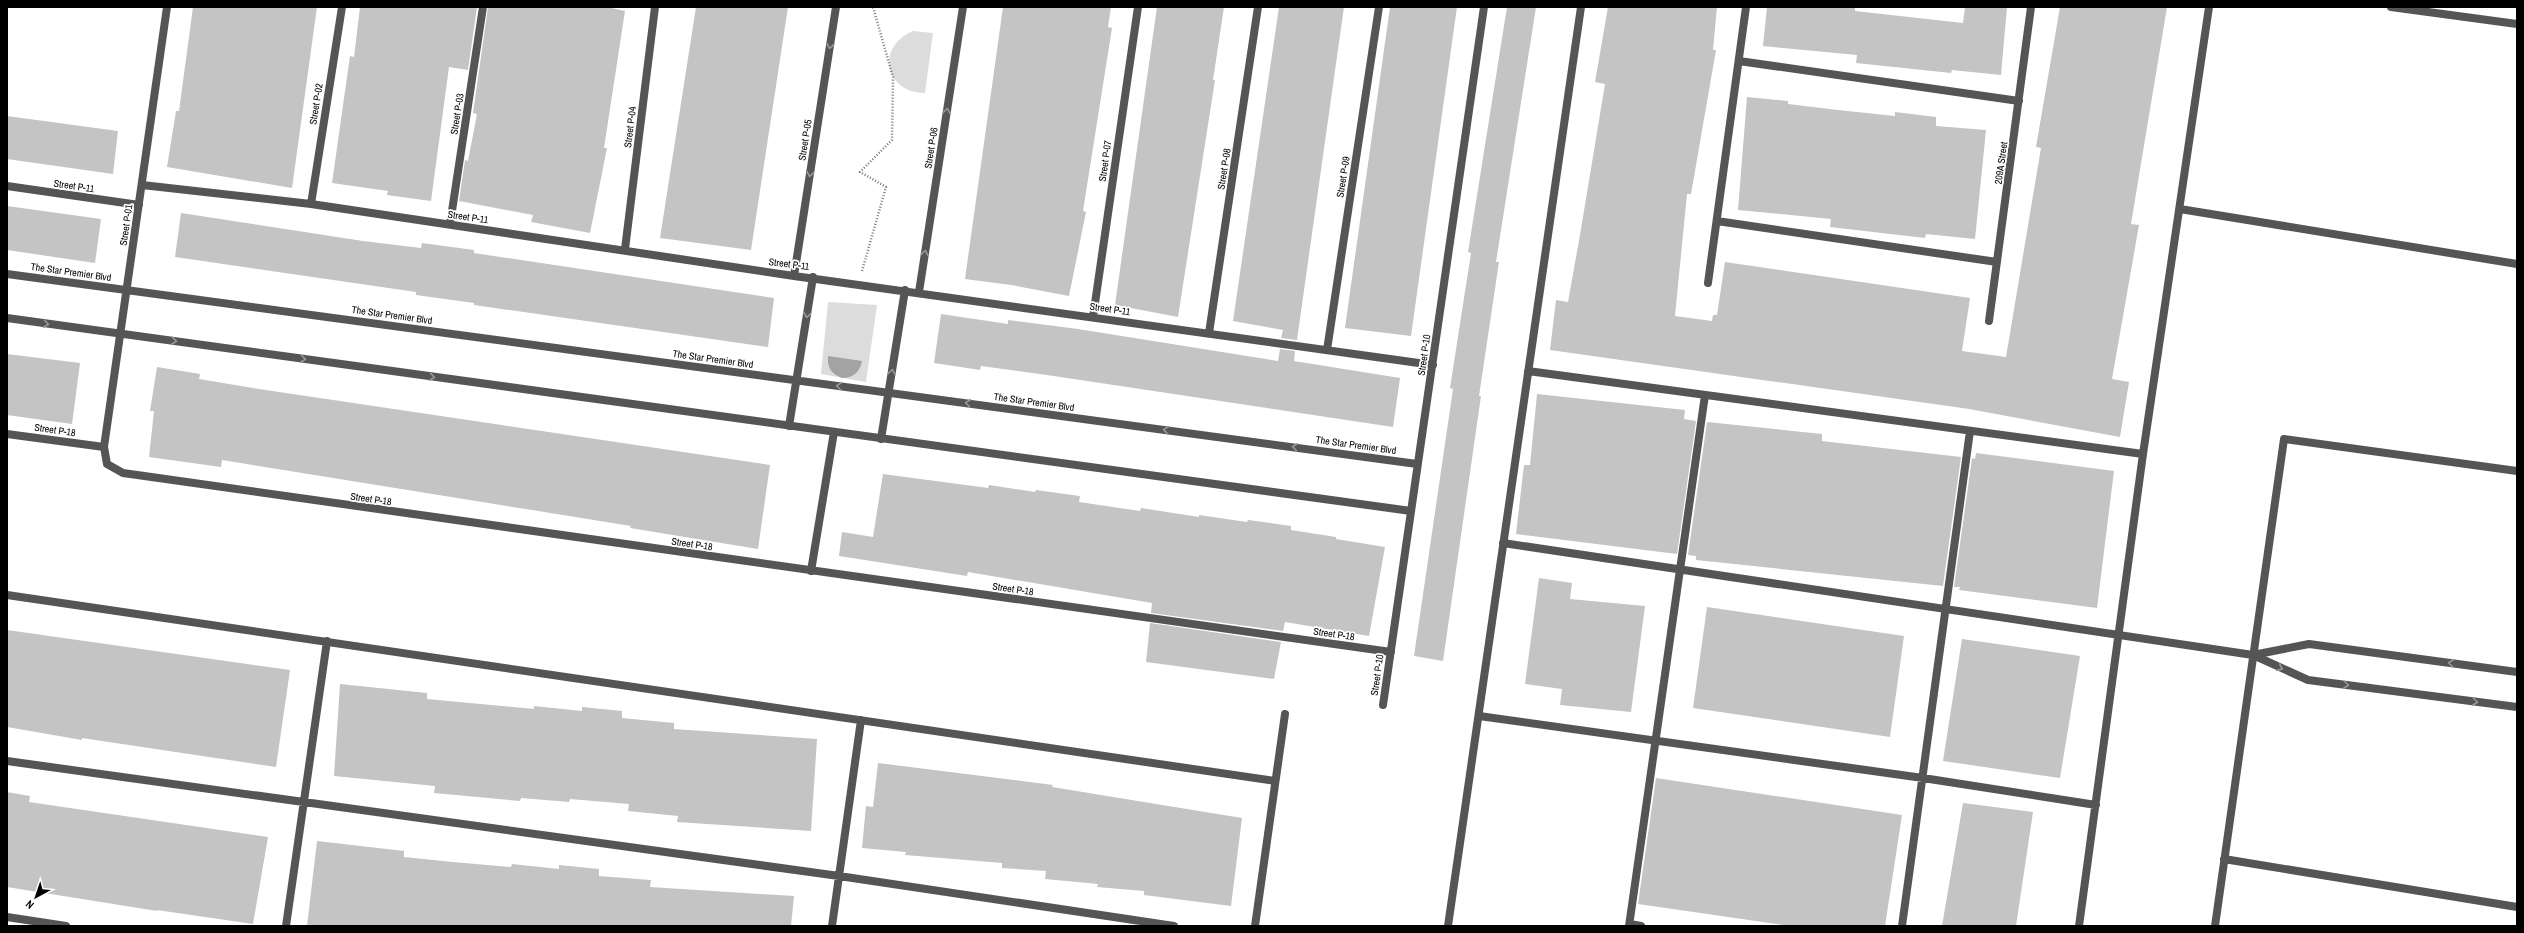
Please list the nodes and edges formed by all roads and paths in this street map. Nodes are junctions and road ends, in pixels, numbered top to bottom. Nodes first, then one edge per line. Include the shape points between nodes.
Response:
1 (167, 7) edge
2 (342, 7) edge
3 (483, 7) edge
4 (655, 7) edge
5 (836, 7) edge
6 (873, 7) edge
7 (963, 7) edge
8 (1138, 7) edge
9 (1258, 7) edge
10 (1379, 7) edge
11 (1484, 7) edge
12 (1581, 7) edge
13 (1746, 7) edge
14 (2031, 7) edge
15 (2209, 7) edge
16 (2391, 7) edge
17 (2517, 24) edge
18 (1739, 61) junction
19 (2019, 101) junction
20 (142, 185) junction
21 (7, 186) edge
22 (139, 204) junction
23 (311, 204) junction
24 (2180, 209) junction
25 (1717, 221) junction
26 (450, 224) junction
27 (625, 249) junction
28 (1997, 262) junction
29 (2517, 264) edge
30 (7, 274) edge
31 (794, 276) junction
32 (813, 277) junction
33 (858, 283) junction
34 (1708, 283) dead end
35 (127, 290) junction
36 (905, 290) junction
37 (919, 292) junction
38 (1093, 317) junction
39 (7, 318) edge
40 (1989, 321) dead end
41 (120, 334) junction
42 (1209, 334) junction
43 (1327, 350) junction
44 (1433, 365) junction
45 (1528, 371) junction
46 (796, 380) junction
47 (889, 392) junction
48 (1705, 395) junction
49 (790, 426) junction
50 (1970, 431) junction
51 (834, 432) junction
52 (7, 434) edge
53 (881, 438) junction
54 (104, 447) junction
55 (2143, 454) junction
56 (1417, 464) junction
57 (2517, 471) edge
58 (1411, 511) junction
59 (1504, 543) junction
60 (1680, 570) junction
61 (811, 571) junction
62 (7, 595) edge
63 (1946, 609) junction
64 (2117, 635) junction
65 (327, 641) junction
66 (1391, 652) junction
67 (2253, 655) junction
68 (2517, 672) edge
69 (1383, 706) dead end
70 (2517, 707) edge
71 (1285, 714) dead end
72 (1478, 716) junction
73 (861, 720) junction
74 (1656, 742) junction
75 (7, 761) edge
76 (1922, 778) junction
77 (1275, 781) junction
78 (304, 803) junction
79 (2096, 806) junction
80 (2224, 859) junction
81 (839, 876) junction
82 (2517, 907) edge
83 (7, 918) edge
84 (1630, 925) edge
85 (66, 926) edge
86 (286, 926) edge
87 (832, 926) edge
88 (1174, 926) edge
89 (1255, 926) edge
90 (1448, 926) edge
91 (1641, 926) edge
92 (1902, 926) edge
93 (2079, 926) edge
94 (2215, 926) edge

1 - 20 street, Street P-01
2 - 23 street, Street P-02
3 - 26 street, Street P-03
4 - 27 street, Street P-04
5 -> 31 street, Street P-05
6 - 33 path via 893,77 892,140 860,172 886,186
37 -> 7 street, Street P-06
8 - 38 street, Street P-07
9 - 42 street, Street P-08
10 - 43 street, Street P-09
11 - 44 street, Street P-10
12 - 45 street
13 - 18 street
14 - 19 street, 209A Street
15 - 24 street
16 - 17 street
18 - 19 street
18 - 25 street
19 - 28 street, 209A Street
20 - 22 street, Street P-01
20 - 23 street, Street P-11
21 - 22 street, Street P-11
22 - 35 street, Street P-01
23 - 26 street, Street P-11
24 - 29 street
24 - 55 street
25 - 28 street
25 - 34 street
26 - 27 street, Street P-11
27 - 31 street, Street P-11
28 - 40 street, 209A Street
30 - 35 street, The Star Premier Blvd
31 - 32 street, Street P-11
32 - 33 street, Street P-11
32 -> 46 street
33 - 36 street, Street P-11
35 - 41 street, Street P-01
35 - 46 street, The Star Premier Blvd
36 - 37 street, Street P-11
47 -> 36 street
37 - 38 street, Street P-11
38 - 42 street, Street P-11
39 -> 41 street
41 -> 49 street
41 - 54 street, Street P-01
42 - 43 street, Street P-11
43 - 44 street, Street P-11
44 - 56 street, Street P-10
45 - 48 street
45 - 59 street
47 -> 46 street, The Star Premier Blvd
46 - 49 street
47 - 53 street
56 -> 47 street, The Star Premier Blvd
48 - 50 street
48 - 60 street
49 - 51 street
50 - 55 street
50 - 63 street
51 - 53 street
51 - 61 street
52 - 54 street, Street P-18
53 - 58 street
54 - 61 street, Street P-18 via 108,464 123,473
55 - 64 street
56 - 58 street, Street P-10
57 - 67 street via 2284,438
58 - 66 street, Street P-10
59 - 60 street
59 - 72 street
60 - 63 street
60 - 74 street
61 - 66 street, Street P-18
62 - 65 street
63 - 64 street
63 - 76 street
64 - 67 street
64 - 79 street
65 - 73 street
65 - 78 street
66 - 69 street, Street P-10
68 -> 67 street via 2309,644
67 -> 70 street via 2308,680
67 - 80 street
71 - 77 street
72 - 74 street
72 - 90 street
73 - 77 street
73 - 81 street
74 - 76 street
74 - 84 street
75 - 78 street
76 - 79 street
76 - 92 street
77 - 89 street
78 - 81 street
78 - 86 street
79 - 93 street
80 - 82 street
80 - 94 street
81 - 87 street
81 - 88 street
83 - 85 street
84 - 91 street

